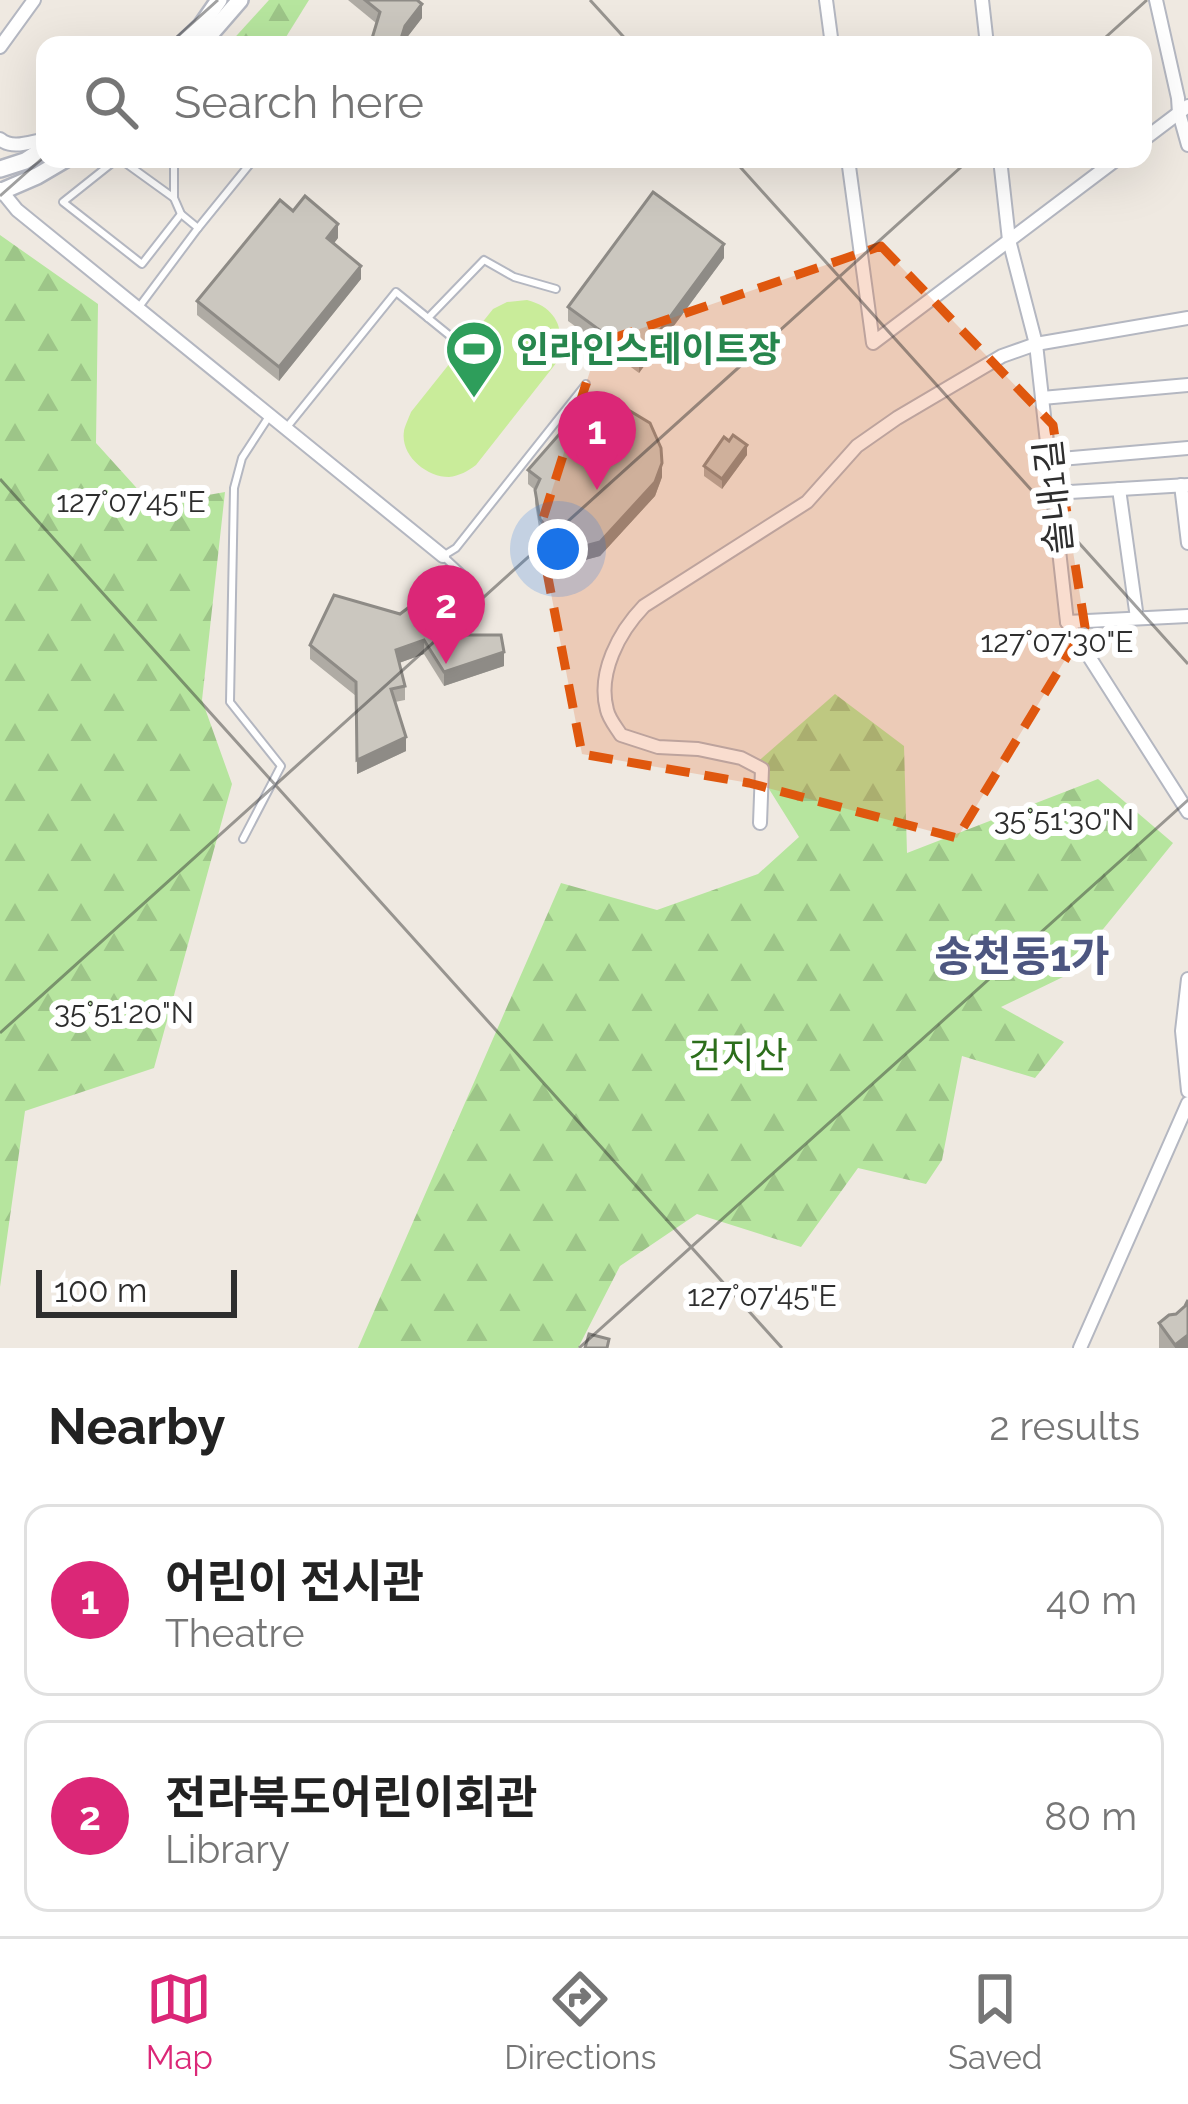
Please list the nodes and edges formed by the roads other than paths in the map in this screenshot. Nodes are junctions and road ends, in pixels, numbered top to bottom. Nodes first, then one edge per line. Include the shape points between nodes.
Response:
1 (34, 0) edge
2 (219, 0) edge
3 (240, 0) edge
4 (826, 0) edge
5 (982, 0) edge
6 (1156, 0) edge
7 (190, 36) edge
8 (209, 36) edge
9 (831, 36) edge
10 (986, 36) edge
11 (0, 47) edge
12 (1183, 110) edge
13 (1152, 133) edge
14 (0, 139) edge
15 (36, 140) edge
16 (1188, 145) edge
17 (36, 154) edge
18 (51, 168) edge
19 (107, 168) edge
20 (131, 168) edge
21 (174, 168) edge
22 (247, 168) edge
23 (849, 168) edge
24 (1001, 168) edge
25 (1105, 168) edge
26 (0, 169) edge
27 (0, 191) edge
28 (173, 199) junction
29 (181, 214) junction
30 (198, 228) junction
31 (1009, 240) junction
32 (556, 290) dead end
33 (139, 308) junction
34 (428, 318) junction
35 (1188, 318) edge
36 (449, 334) dead end
37 (1036, 344) junction
38 (586, 384) dead end
39 (1188, 385) edge
40 (1042, 398) junction
41 (270, 415) junction
42 (286, 429) junction
43 (1188, 448) edge
44 (1049, 460) junction
45 (1184, 485) edge
46 (1119, 489) junction
47 (1053, 494) junction
48 (1188, 543) edge
49 (443, 556) junction
50 (470, 581) dead end
51 (1188, 616) edge
52 (1137, 618) junction
53 (1067, 622) junction
54 (1186, 806) edge
55 (760, 823) dead end
56 (243, 839) dead end
57 (1188, 979) edge
58 (1188, 1091) edge
59 (1188, 1103) edge
60 (1080, 1348) edge

1 - 11 street
2 - 7 street
3 - 8 street
4 - 9 street
5 - 10 street
6 - 12 street
12 - 13 street
12 - 16 street
14 - 15 street
17 - 26 street
18 - 27 street
19 - 29 lane via 63,202 142,264
20 - 28 lane
21 - 28 lane
22 - 30 lane
23 - 31 street via 873,343
24 - 31 street, 솔내1길
25 - 31 street
27 - 33 street
28 - 29 lane
29 - 30 lane
30 - 33 lane
31 - 37 street, 솔내1길
32 - 34 lane via 484,260
33 - 41 street
34 - 36 lane
34 - 42 lane via 396,292
35 - 37 street
37 - 40 street, 솔내1길
37 - 55 street via 897,418 857,446 807,502 628,622 604,688 620,735 741,758 762,770
38 - 49 lane
39 - 40 street
40 - 44 street, 솔내1길
41 - 42 street
41 - 56 lane via 242,458 234,488 230,702 281,766
42 - 49 street
43 - 44 street
44 - 47 street, 솔내1길
45 - 46 street
45 - 48 street
46 - 47 street
46 - 52 street
47 - 53 street, 솔내1길
49 - 50 lane
51 - 52 street
52 - 53 street
53 - 54 street, 솔내1길
57 - 58 street
59 - 60 street

